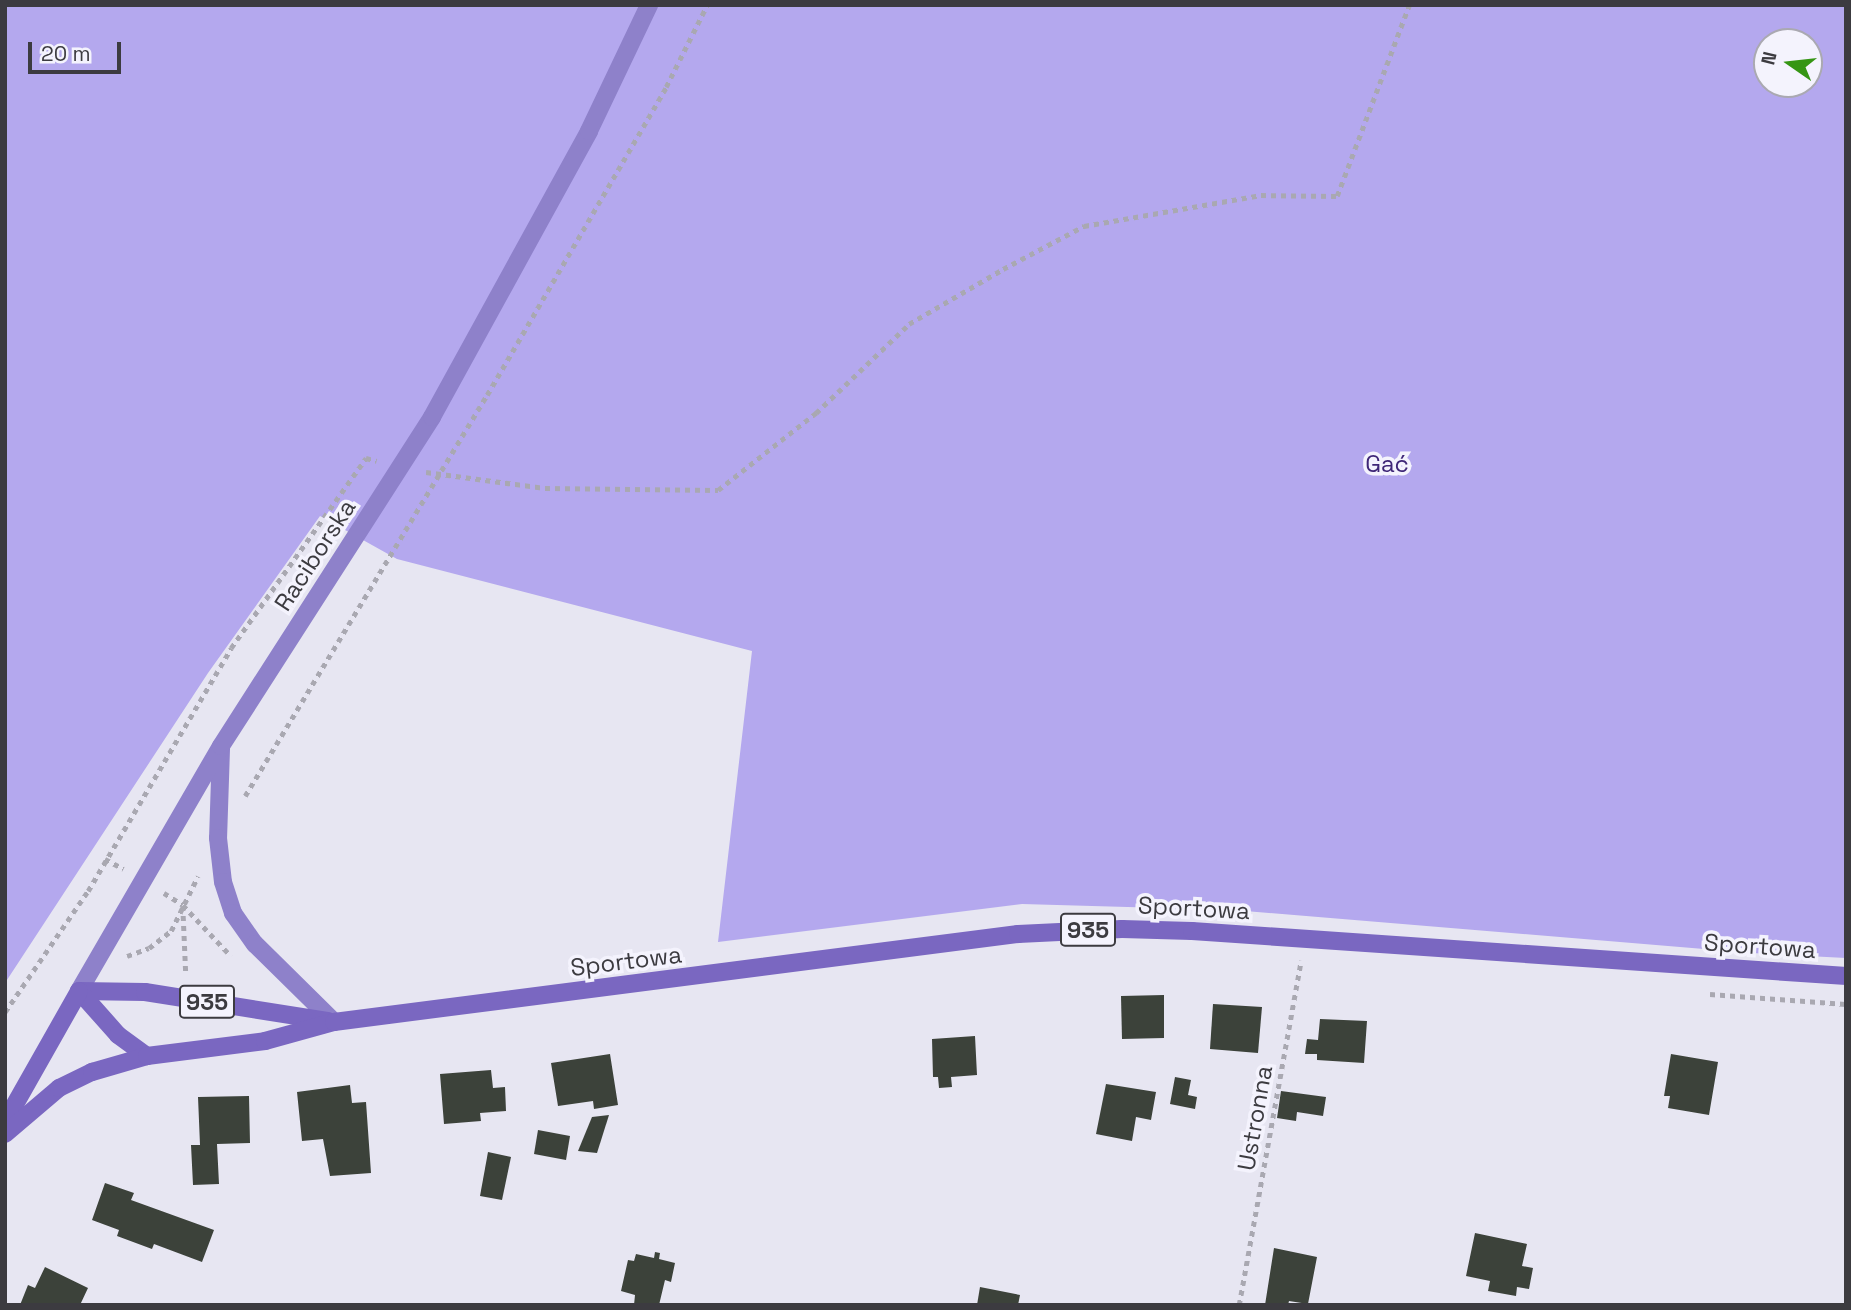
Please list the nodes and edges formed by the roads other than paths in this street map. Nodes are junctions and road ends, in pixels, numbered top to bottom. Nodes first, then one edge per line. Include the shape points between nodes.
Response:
1 (649, 5) edge
2 (221, 746) junction
3 (1846, 976) edge
4 (79, 992) junction
5 (334, 1022) junction
6 (147, 1056) junction
7 (5, 1122) edge
8 (5, 1134) edge

1 - 2 main road, Raciborska via 589,131 432,417
2 - 4 main road, Raciborska
2 - 5 main road via 218,838 223,882 233,913 255,944
3 - 5 main road, Sportowa / 935 via 1122,929 1018,934
4 - 5 main road, Sportowa / 935 via 145,992
4 - 6 main road via 118,1035
4 - 7 main road, Raciborska
5 - 6 main road, Sportowa / 935 via 265,1041
6 - 8 main road, Sportowa / 935 via 92,1072 59,1088

